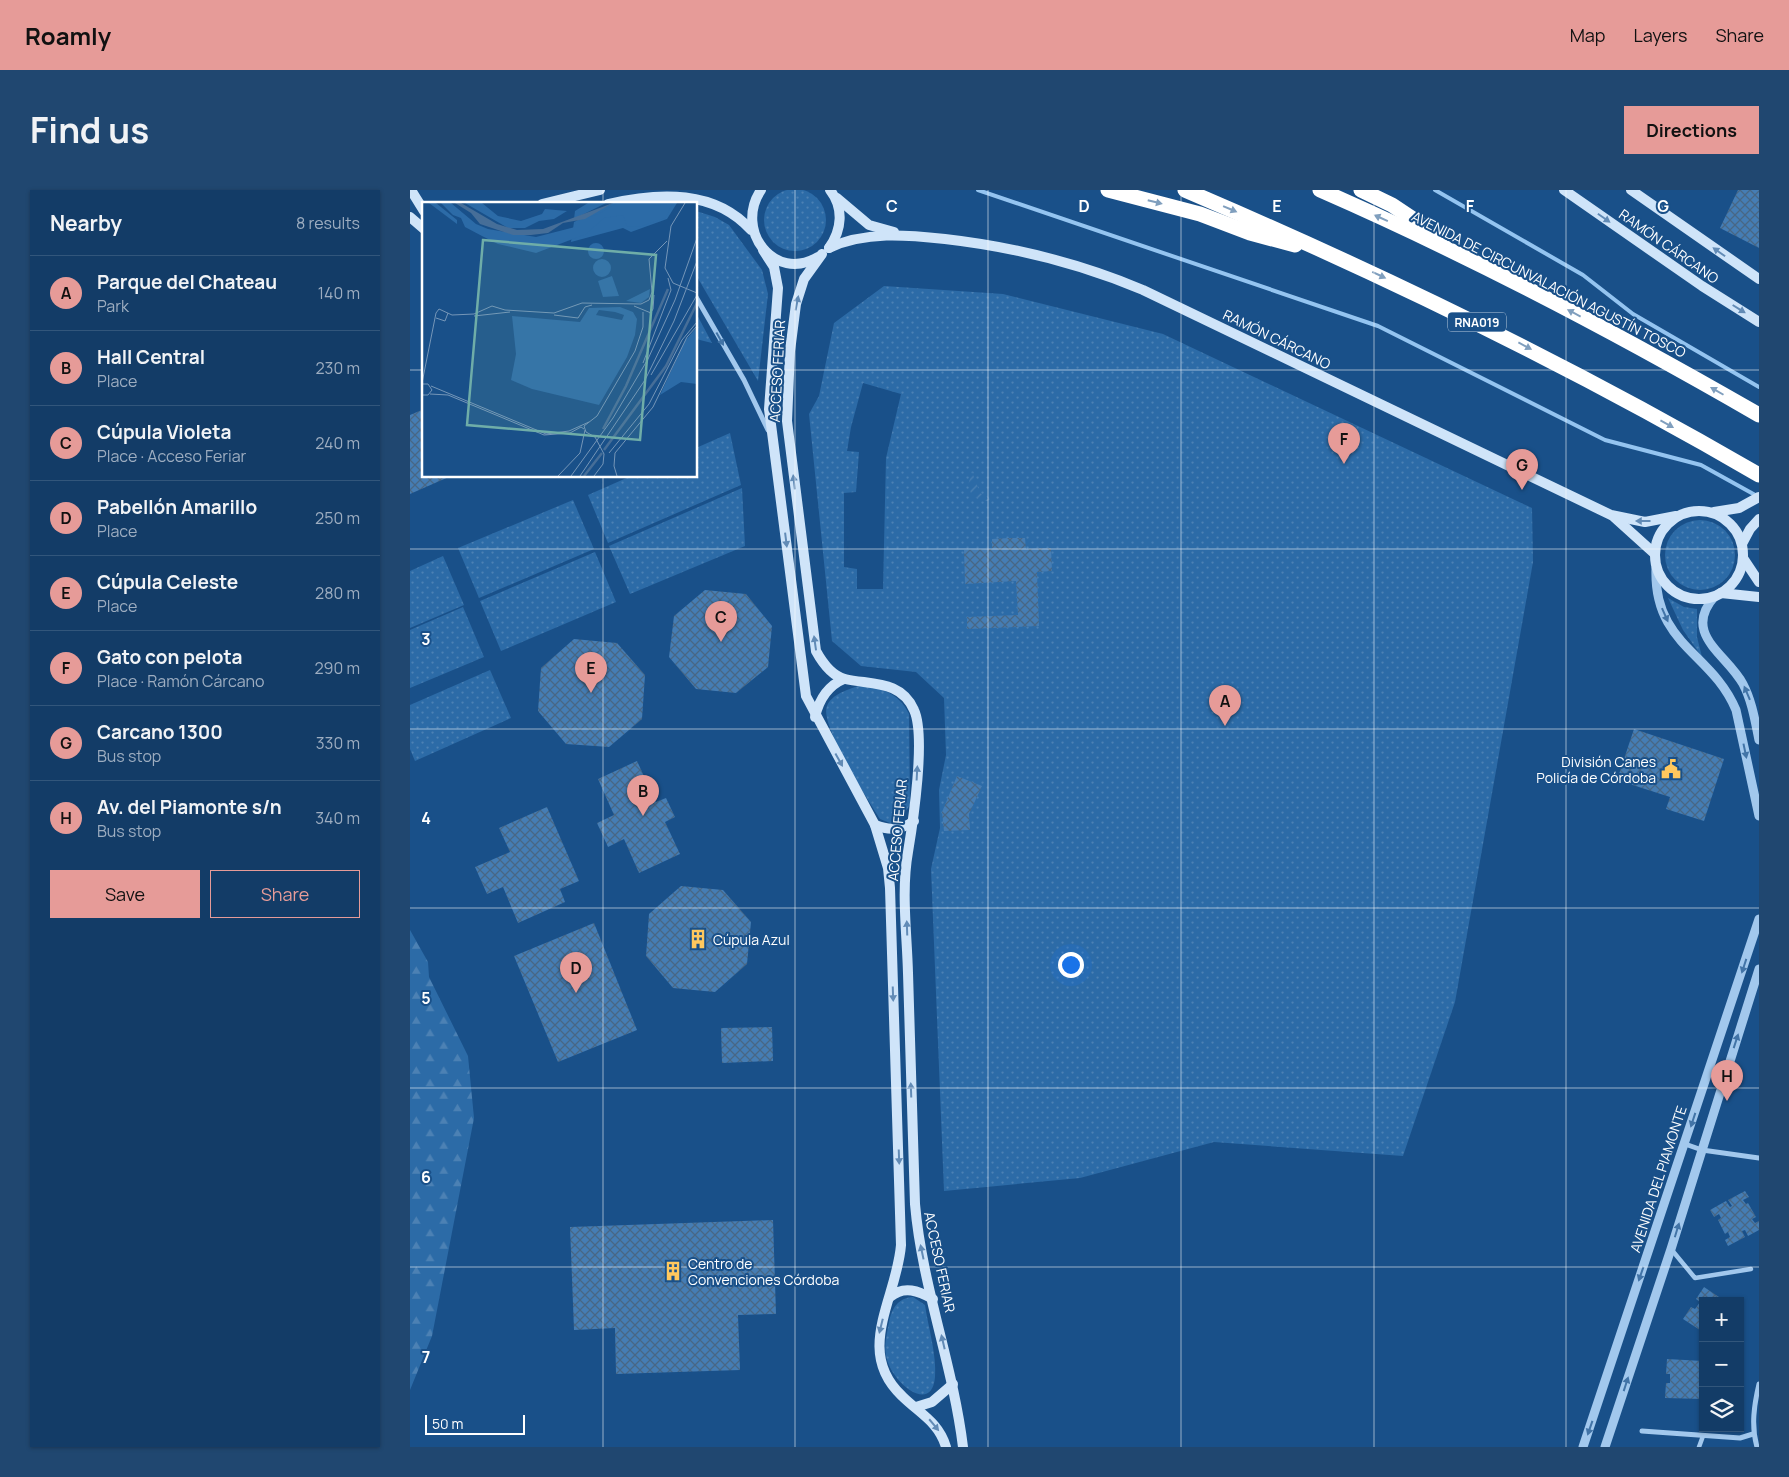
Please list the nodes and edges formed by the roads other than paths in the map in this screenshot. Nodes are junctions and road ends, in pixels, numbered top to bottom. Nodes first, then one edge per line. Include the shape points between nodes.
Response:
1 (411, 190) edge
2 (600, 190) edge
3 (761, 190) edge
4 (1108, 190) edge
5 (1185, 190) edge
6 (1320, 190) edge
7 (1361, 190) edge
8 (1564, 190) edge
9 (1631, 190) edge
10 (831, 191) edge
11 (638, 201) edge
12 (550, 202) edge
13 (422, 208) edge
14 (410, 217) edge
15 (422, 227) edge
16 (753, 232) junction
17 (915, 236) junction
18 (763, 250) junction
19 (826, 251) junction
20 (1340, 257) junction
21 (1492, 272) junction
22 (1759, 280) edge
23 (698, 300) edge
24 (1759, 322) edge
25 (1759, 415) edge
26 (773, 440) junction
27 (1759, 475) edge
28 (1759, 497) edge
29 (1711, 512) junction
30 (1611, 515) junction
31 (1676, 516) junction
32 (1759, 519) edge
33 (1742, 544) junction
34 (1654, 554) junction
35 (1743, 558) junction
36 (1656, 568) junction
37 (1759, 582) edge
38 (1718, 594) junction
39 (1759, 597) edge
40 (844, 679) junction
41 (815, 717) junction
42 (1759, 740) edge
43 (1759, 816) edge
44 (914, 821) junction
45 (875, 825) junction
46 (1759, 920) edge
47 (1759, 969) edge
48 (1685, 1144) junction
49 (1702, 1150) junction
50 (1759, 1158) edge
51 (1671, 1249) junction
52 (1751, 1268) dead end
53 (890, 1297) junction
54 (933, 1300) junction
55 (953, 1384) junction
56 (1759, 1384) edge
57 (916, 1407) junction
58 (1642, 1431) dead end
59 (1753, 1434) junction
60 (1702, 1436) junction
61 (946, 1447) edge
62 (963, 1447) edge
63 (1583, 1447) edge
64 (1605, 1447) edge
65 (1699, 1447) edge
66 (1757, 1447) edge

1 - 13 main road
2 - 12 main road
3 - 16 main road via 752,210
4 -> 20 highway
5 -> 20 highway, RNA019
21 -> 6 highway, AVENIDA DE CIRCUNVALACIÓN AGUSTÍN TOSCO
7 - 21 highway via 1392,205
8 -> 24 main road, RAMÓN CÁRCANO
22 -> 9 main road, RAMÓN CÁRCANO
10 - 17 main road, RAMÓN CÁRCANO via 869,225
10 - 19 main road, ACCESO FERIAR via 838,205 840,220 835,240
11 - 16 main road via 670,192 700,195 737,213
14 - 15 main road
16 - 18 main road, ACCESO FERIAR
17 - 19 main road, RAMÓN CÁRCANO via 862,237
17 - 30 main road, RAMÓN CÁRCANO via 1022,250 1117,279
18 - 19 main road, RAMÓN CÁRCANO via 792,263 813,260
18 - 26 main road, ACCESO FERIAR via 774,267 778,288 769,385
40 -> 19 main road, ACCESO FERIAR via 828,668 816,651 787,421 796,304 804,279
20 -> 27 highway, RNA019 via 1513,340
25 -> 21 highway, AVENIDA DE CIRCUNVALACIÓN AGUSTÍN TOSCO via 1626,340
23 -> 26 street via 744,380
26 -> 41 main road, ACCESO FERIAR via 806,696
28 - 29 main road via 1728,512
29 - 31 main road via 1693,511
29 - 33 main road via 1731,524
31 -> 30 main road, RAMÓN CÁRCANO via 1645,522
30 - 34 main road, RAMÓN CÁRCANO
31 - 34 main road via 1660,532
32 - 33 main road
33 - 35 main road
34 - 36 main road
35 - 37 main road
35 - 38 main road via 1736,580
36 - 38 main road via 1669,588 1679,595 1703,599
36 -> 43 street via 1659,598 1671,628 1679,641 1723,685 1736,710
38 - 39 main road
42 -> 38 street via 1753,709 1742,682 1706,636 1704,615
40 - 41 main road via 828,690 818,705
44 -> 40 main road, ACCESO FERIAR via 918,749 913,707 902,695 882,683
41 -> 45 main road, ACCESO FERIAR
44 - 45 main road via 897,830
54 -> 44 main road, ACCESO FERIAR via 920,1239 914,1188 905,876
45 -> 53 main road, ACCESO FERIAR via 888,868 890,888 901,1246
46 -> 48 street, AVENIDA DEL PIAMONTE
49 -> 47 street
48 - 49 street
48 -> 63 street, AVENIDA DEL PIAMONTE
49 - 50 street
51 -> 49 street
51 - 52 street via 1695,1278
64 -> 51 street
53 - 54 main road via 908,1290
53 -> 57 main road, ACCESO FERIAR via 879,1337 881,1365 897,1392
55 -> 54 main road, ACCESO FERIAR
55 - 57 main road via 932,1402
55 - 62 main road, ACCESO FERIAR
56 - 59 street
57 -> 61 main road, ACCESO FERIAR via 938,1429
58 - 60 street
59 - 60 street via 1740,1438
59 - 66 street
60 - 65 street

